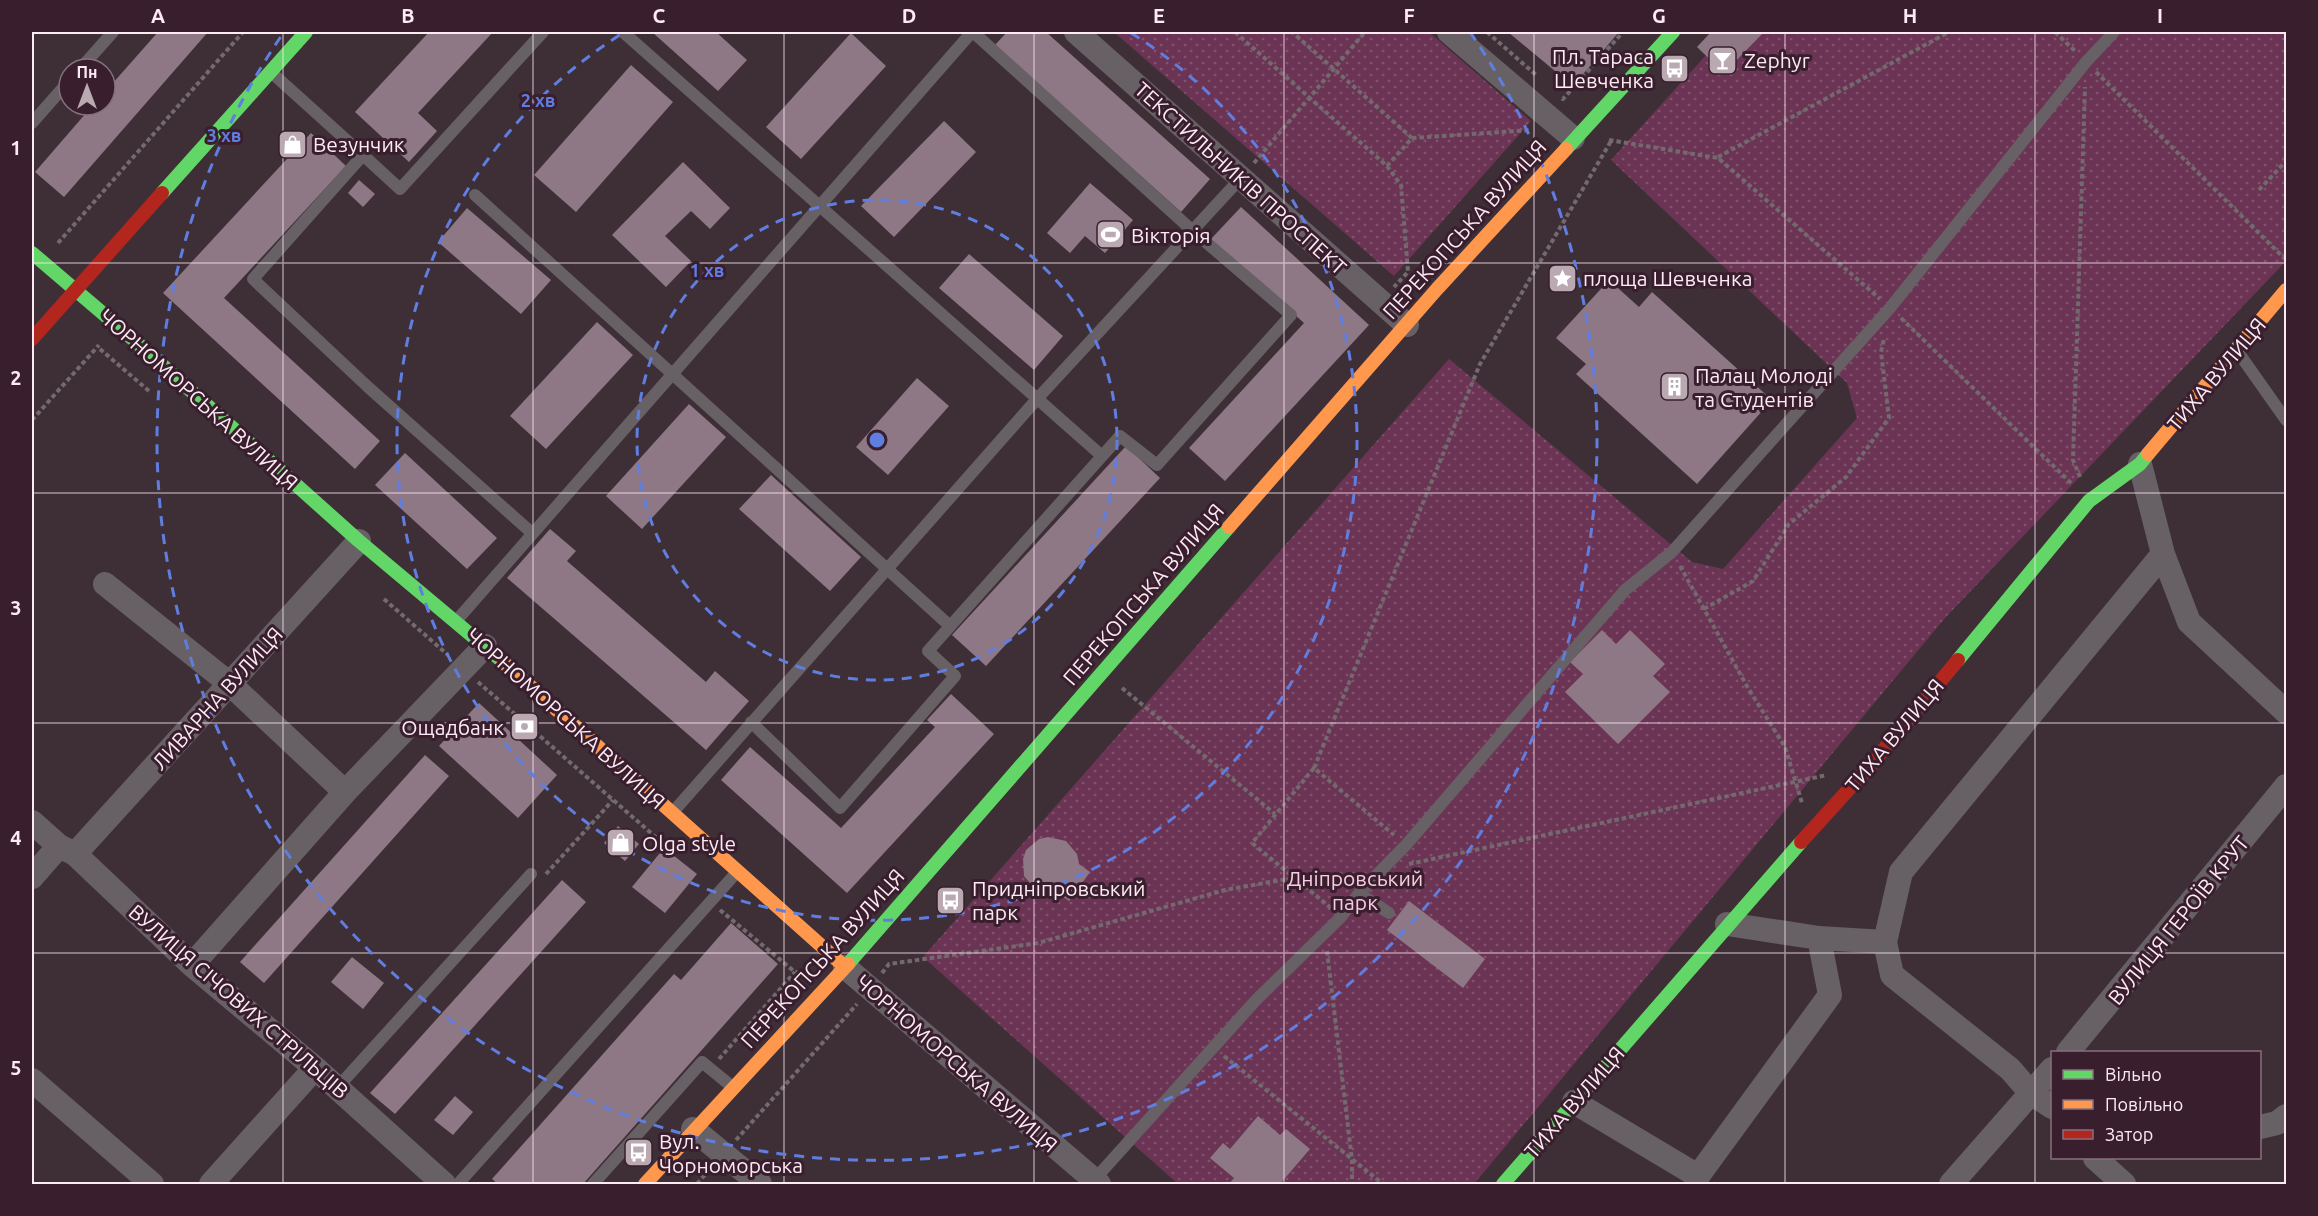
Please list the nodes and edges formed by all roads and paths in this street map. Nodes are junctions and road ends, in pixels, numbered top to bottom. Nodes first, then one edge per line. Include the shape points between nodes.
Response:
1 (114, 32) edge
2 (243, 32) edge
3 (306, 32) edge
4 (543, 32) edge
5 (622, 32) edge
6 (972, 32) edge
7 (1076, 32) edge
8 (1235, 32) edge
9 (1292, 32) edge
10 (1365, 32) edge
11 (1449, 32) edge
12 (1487, 32) edge
13 (1623, 32) edge
14 (1673, 32) edge
15 (1949, 32) edge
16 (2055, 32) edge
17 (2114, 32) edge
18 (91, 57) edge
19 (2086, 62) junction
20 (1333, 69) junction
21 (270, 71) junction
22 (1538, 77) dead end
23 (1555, 92) dead end
24 (57, 95) edge
25 (1309, 98) junction
26 (32, 123) edge
27 (1536, 129) dead end
28 (1412, 138) junction
29 (1574, 138) junction
30 (363, 155) junction
31 (1718, 158) junction
32 (2286, 161) edge
33 (1387, 166) junction
34 (1240, 179) junction
35 (2259, 190) dead end
36 (476, 195) dead end
37 (819, 207) junction
38 (1194, 232) junction
39 (37, 257) edge
40 (2286, 260) edge
41 (1408, 272) dead end
42 (74, 289) junction
43 (2286, 290) edge
44 (1890, 308) junction
45 (117, 325) junction
46 (1407, 325) junction
47 (32, 339) edge
48 (2237, 351) junction
49 (672, 373) junction
50 (1037, 399) junction
51 (32, 420) edge
52 (2286, 420) edge
53 (1102, 456) junction
54 (2140, 465) junction
55 (2090, 501) junction
56 (532, 532) junction
57 (359, 541) junction
58 (1672, 552) junction
59 (2163, 554) junction
60 (887, 568) junction
61 (105, 584) dead end
62 (1704, 609) junction
63 (456, 621) junction
64 (950, 626) junction
65 (485, 646) junction
66 (463, 669) junction
67 (1102, 673) junction
68 (230, 684) junction
69 (2286, 712) edge
70 (751, 722) junction
71 (1870, 766) junction
72 (1314, 768) junction
73 (1797, 782) junction
74 (2286, 786) edge
75 (345, 792) junction
76 (613, 800) junction
77 (672, 813) junction
78 (1275, 814) junction
79 (32, 822) edge
80 (1808, 833) junction
81 (1406, 845) junction
82 (67, 850) junction
83 (675, 853) dead end
84 (1381, 870) junction
85 (737, 872) junction
86 (531, 874) joint
87 (32, 877) edge
88 (1293, 878) junction
89 (1359, 893) junction
90 (711, 902) junction
91 (1389, 913) dead end
92 (1341, 917) junction
93 (1727, 924) junction
94 (1325, 932) junction
95 (1819, 938) junction
96 (1884, 942) junction
97 (889, 964) dead end
98 (192, 965) junction
99 (845, 967) junction
100 (795, 972) dead end
101 (852, 1010) dead end
102 (1215, 1048) junction
103 (2070, 1051) edge
104 (315, 1068) junction
105 (2051, 1070) edge
106 (32, 1080) edge
107 (732, 1087) junction
108 (337, 1088) junction
109 (2031, 1093) junction
110 (1574, 1102) junction
111 (2051, 1106) edge
112 (2286, 1116) edge
113 (2261, 1127) edge
114 (693, 1130) junction
115 (723, 1155) junction
116 (2096, 1159) edge
117 (1352, 1160) junction
118 (1697, 1180) edge
119 (1095, 1183) edge
120 (152, 1185) edge
121 (211, 1185) edge
122 (444, 1185) edge
123 (458, 1185) edge
124 (593, 1185) edge
125 (645, 1185) edge
126 (760, 1185) edge
127 (1352, 1185) edge
128 (1383, 1185) edge
129 (1503, 1185) edge
130 (1951, 1185) edge
131 (2124, 1185) edge

1 - 18 lane
2 - 39 path
3 - 21 street
4 - 30 lane via 400,189
5 - 37 lane
6 - 37 lane
6 - 38 lane
7 - 34 street, ТЕКСТИЛЬНИКІВ ПРОСПЕКТ
8 - 25 path
9 - 20 path
10 - 20 path
11 - 29 street
12 - 22 path
13 - 23 path via 1563,99
14 - 29 street, ПЕРЕКОПСЬКА ВУЛИЦЯ
15 - 31 path
16 - 19 path
17 - 19 lane
19 - 40 path
19 - 44 lane
19 - 55 path via 2073,460
20 - 25 path
20 - 28 path
21 - 30 lane
21 - 42 street
24 - 26 lane
25 - 33 path
25 - 34 path
27 - 28 path
28 - 33 path
29 - 46 street, ПЕРЕКОПСЬКА ВУЛИЦЯ
30 - 56 lane via 253,279
31 - 44 path
31 - 72 path via 1611,141 1480,364
32 - 35 path
33 - 41 path via 1401,185
34 - 38 lane
34 - 46 street, ТЕКСТИЛЬНИКІВ ПРОСПЕКТ
36 - 49 lane
37 - 49 lane
37 - 50 lane
38 - 50 lane
38 - 53 lane via 1291,315 1157,465 1120,436
39 - 42 street, ЧОРНОМОРСЬКА ВУЛИЦЯ
42 - 45 street, ЧОРНОМОРСЬКА ВУЛИЦЯ
42 - 47 street
43 - 48 street, ТИХА ВУЛИЦЯ
44 - 55 path
44 - 58 lane
44 - 62 path via 1881,352 1889,418 1846,477 1789,524 1753,581
45 - 51 path
45 - 57 street, ЧОРНОМОРСЬКА ВУЛИЦЯ
46 - 67 street, ПЕРЕКОПСЬКА ВУЛИЦЯ
48 - 52 lane
48 - 54 street, ТИХА ВУЛИЦЯ
49 - 56 lane
49 - 60 lane
50 - 53 lane
50 - 60 lane
53 - 64 lane
54 - 55 street, ТИХА ВУЛИЦЯ
54 - 59 street
55 - 71 street, ТИХА ВУЛИЦЯ
56 - 63 lane
57 - 63 street, ЧОРНОМОРСЬКА ВУЛИЦЯ
57 - 68 street, ЛИВАРНА ВУЛИЦЯ
58 - 62 path
58 - 81 lane via 1625,590
59 - 69 street via 2189,622
59 - 96 street via 1901,872
60 - 64 lane
60 - 70 lane
61 - 68 street
62 - 73 path via 1785,747
63 - 65 street, ЧОРНОМОРСЬКА ВУЛИЦЯ
64 - 70 lane via 928,651 955,676 840,808
65 - 66 street
65 - 77 street, ЧОРНОМОРСЬКА ВУЛИЦЯ
66 - 75 street
66 - 76 path
67 - 78 path
67 - 99 street, ПЕРЕКОПСЬКА ВУЛИЦЯ
68 - 75 street
68 - 82 street, ЛИВАРНА ВУЛИЦЯ
70 - 77 lane
71 - 73 path
71 - 80 street, ТИХА ВУЛИЦЯ
72 - 78 path
72 - 81 path
73 - 80 path
73 - 84 path
74 - 103 street, ВУЛИЦЯ ГЕРОЇВ КРУТ
75 - 98 street
76 - 83 path
76 - 86 path via 548,874
77 - 85 street, ЧОРНОМОРСЬКА ВУЛИЦЯ
78 - 88 path via 1252,843
79 - 82 street, ВУЛИЦЯ СІЧОВИХ СТРІЛЬЦІВ
80 - 93 street, ТИХА ВУЛИЦЯ
81 - 84 lane
82 - 87 street, ЛИВАРНА ВУЛИЦЯ
82 - 98 street, ВУЛИЦЯ СІЧОВИХ СТРІЛЬЦІВ
84 - 89 lane
85 - 90 lane
85 - 99 street, ЧОРНОМОРСЬКА ВУЛИЦЯ
86 - 108 lane
88 - 92 path
88 - 97 path via 1225,890 1038,943
89 - 91 lane
89 - 92 lane
90 - 100 path
90 - 123 lane
92 - 94 lane
93 - 95 street
93 - 110 street, ТИХА ВУЛИЦЯ
94 - 102 lane via 1257,999
94 - 117 path
95 - 96 street
95 - 118 street via 1830,995
96 - 109 street via 1892,975 2010,1069
98 - 104 street, ВУЛИЦЯ СІЧОВИХ СТРІЛЬЦІВ
99 - 107 street, ПЕРЕКОПСЬКА ВУЛИЦЯ
99 - 119 street, ЧОРНОМОРСЬКА ВУЛИЦЯ
101 - 115 path
102 - 117 path
102 - 119 lane
104 - 108 street, ВУЛИЦЯ СІЧОВИХ СТРІЛЬЦІВ
104 - 121 street
105 - 109 street
106 - 120 street
107 - 114 street, ПЕРЕКОПСЬКА ВУЛИЦЯ
107 - 124 lane via 702,1062
108 - 122 street, ВУЛИЦЯ СІЧОВИХ СТРІЛЬЦІВ
109 - 111 street
109 - 130 street
110 - 118 street
110 - 129 street, ТИХА ВУЛИЦЯ
112 - 113 street
114 - 115 street
114 - 125 street, ПЕРЕКОПСЬКА ВУЛИЦЯ
115 - 126 street
116 - 131 street
117 - 127 path
117 - 128 path

